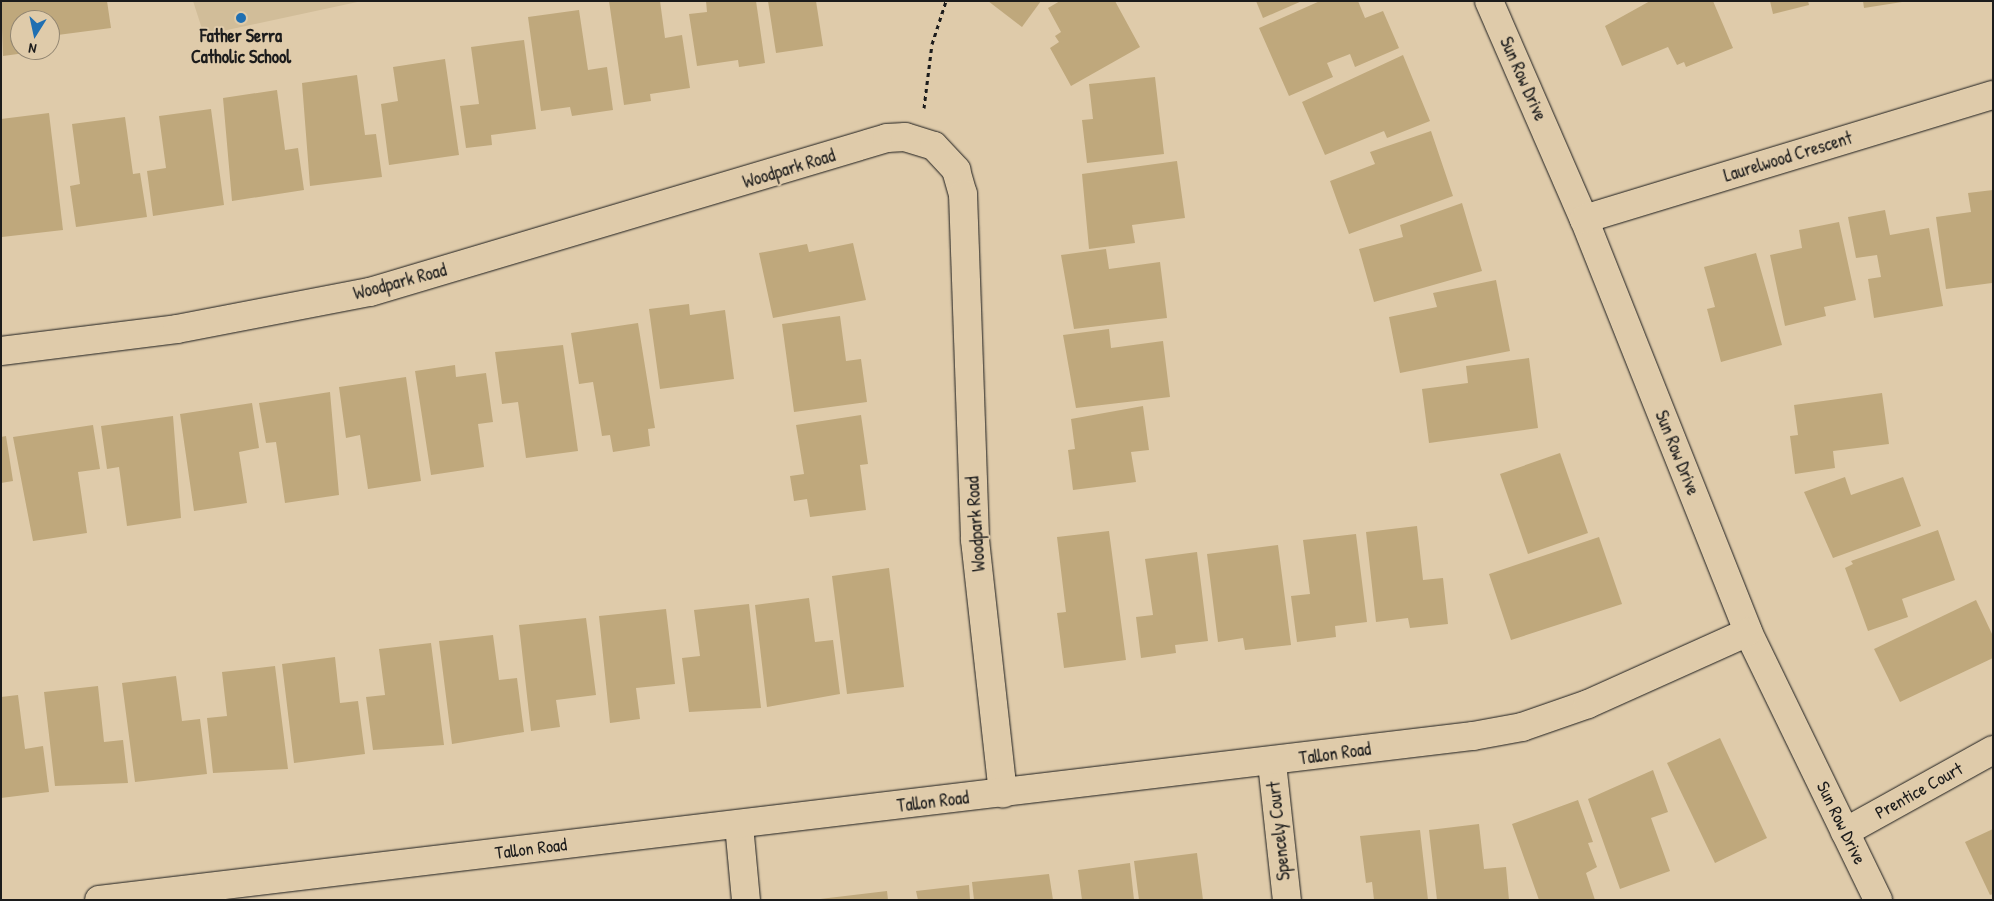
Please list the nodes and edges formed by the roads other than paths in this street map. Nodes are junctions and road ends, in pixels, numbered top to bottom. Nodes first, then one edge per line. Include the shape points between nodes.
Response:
1 (1489, 1) edge
2 (1993, 95) edge
3 (1584, 220) junction
4 (1, 351) edge
5 (1748, 632) junction
6 (1993, 750) edge
7 (1272, 763) junction
8 (1003, 793) junction
9 (739, 825) junction
10 (1845, 832) junction
11 (127, 898) edge
12 (100, 900) edge
13 (746, 900) edge
14 (1287, 900) edge
15 (1878, 900) edge

1 - 3 street, Sun Row Drive
2 - 3 street, Laurelwood Crescent
3 - 5 street, Sun Row Drive
4 - 8 street, Woodpark Road via 177,328 370,292 887,138 920,141 947,157 963,194 975,540
5 - 7 street, Tallon Road via 1588,704 1522,727
5 - 10 street, Sun Row Drive
6 - 10 street, Prentice Court
7 - 8 street, Tallon Road
7 - 14 street, Spencely Court
8 - 9 street, Tallon Road
9 - 11 street, Tallon Road
9 - 13 street
10 - 15 street, Sun Row Drive
11 - 12 street, Tallon Road

